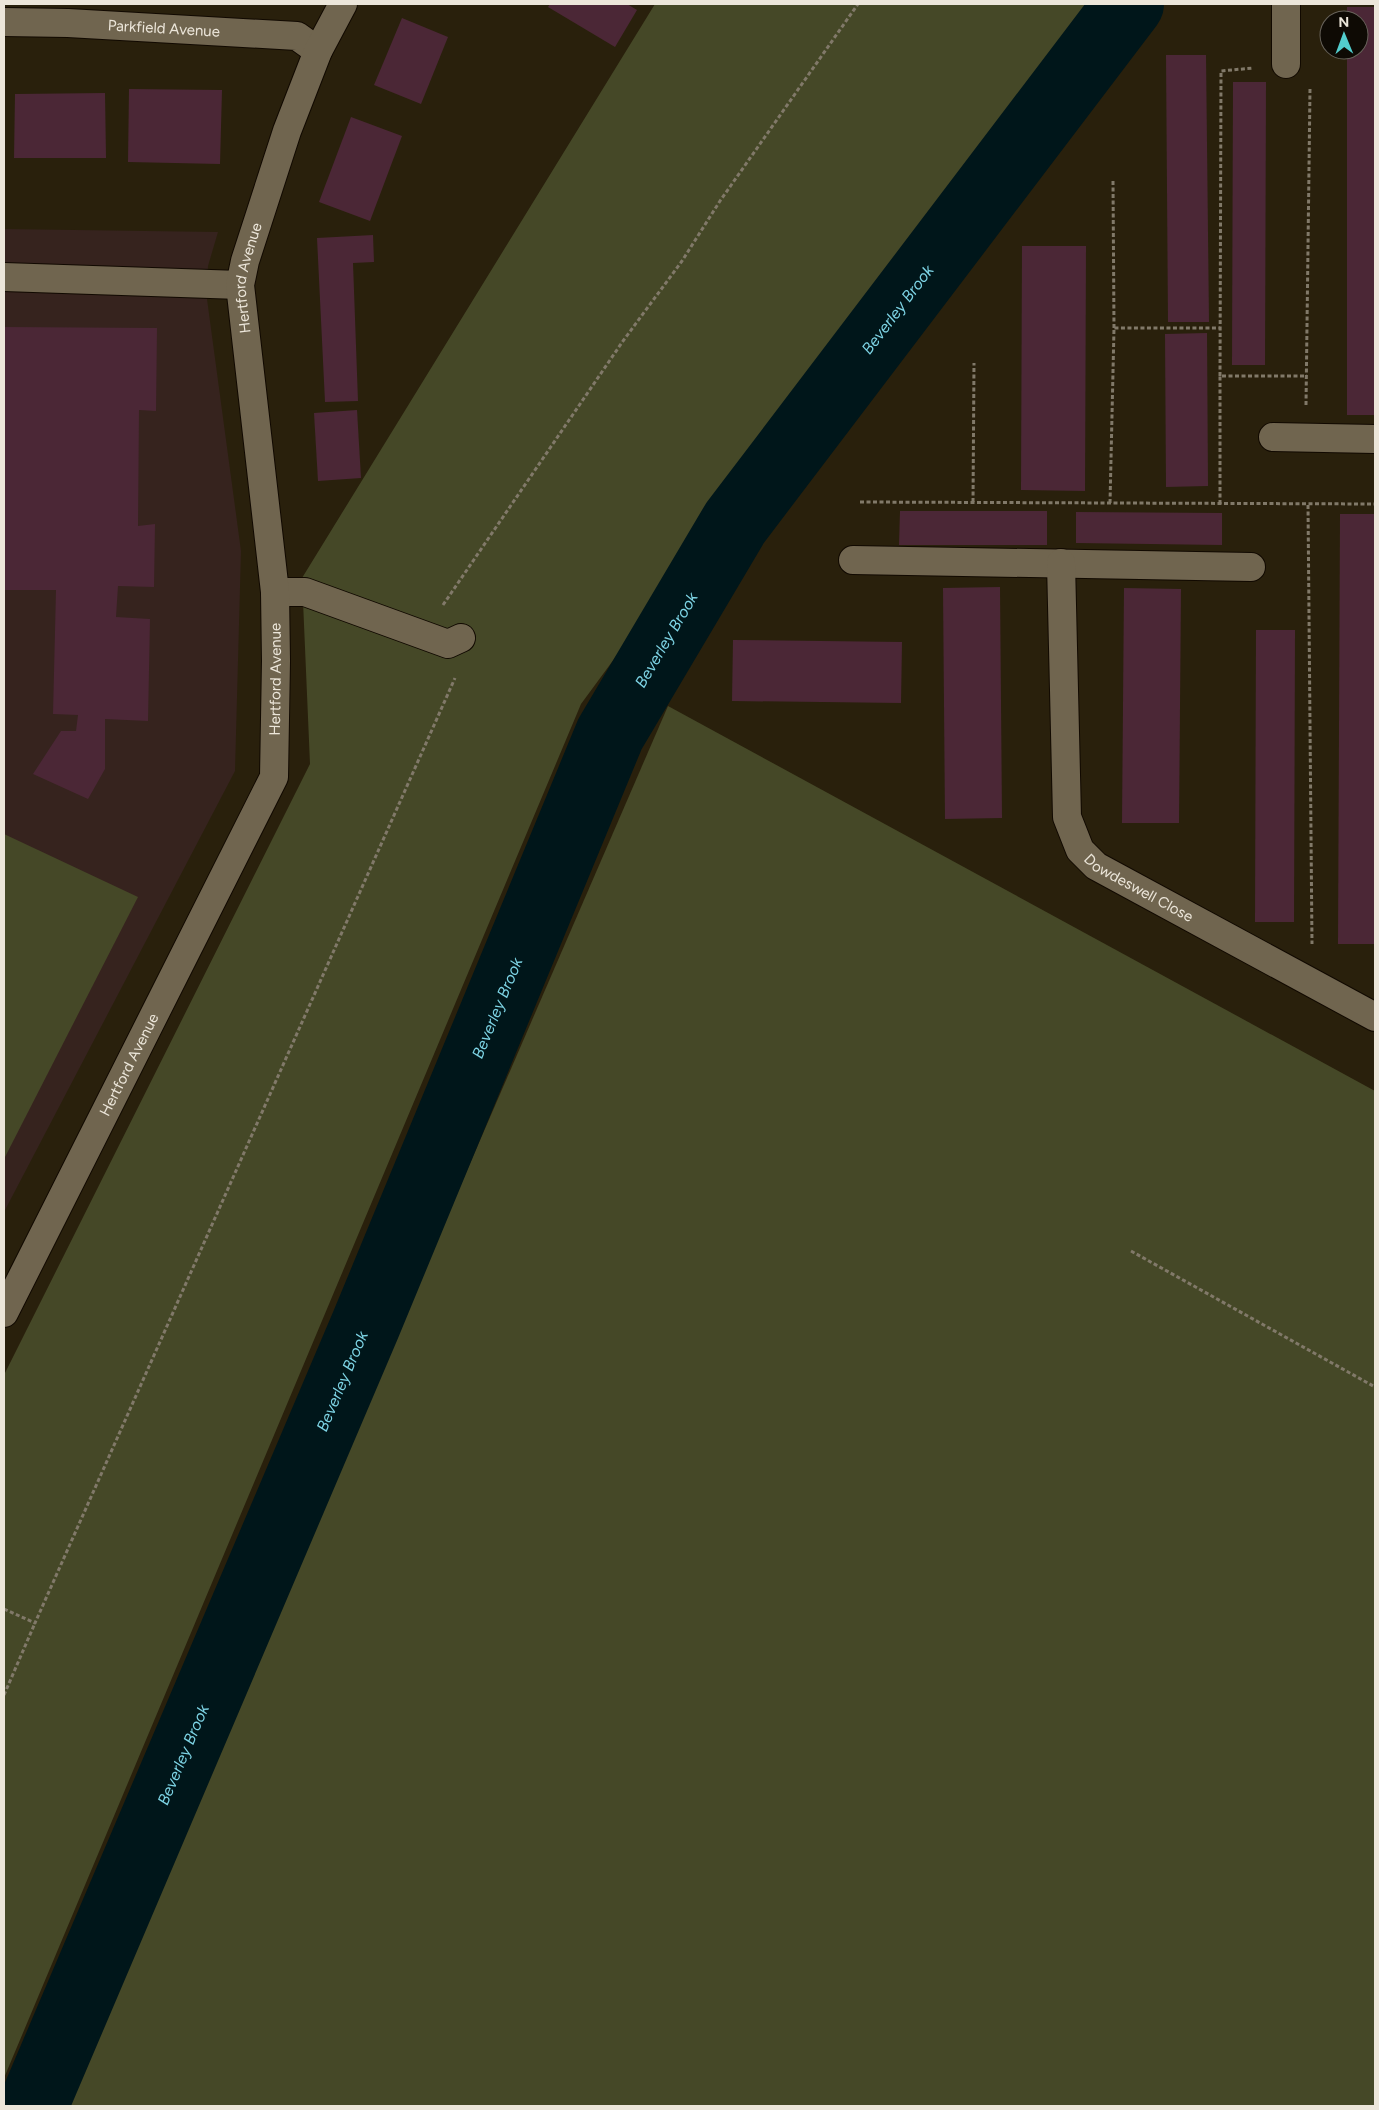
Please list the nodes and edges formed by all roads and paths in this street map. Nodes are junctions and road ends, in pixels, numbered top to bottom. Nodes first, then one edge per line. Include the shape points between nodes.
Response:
1 (343, 4) edge
2 (858, 4) edge
3 (1286, 4) edge
4 (67, 13) edge
5 (4, 22) edge
6 (318, 51) junction
7 (1286, 64) junction
8 (1113, 181) dead end
9 (4, 277) edge
10 (240, 284) junction
11 (1114, 328) junction
12 (1220, 328) junction
13 (974, 363) dead end
14 (1220, 376) junction
15 (1307, 376) junction
16 (1273, 437) dead end
17 (1306, 438) junction
18 (1375, 439) edge
19 (860, 502) dead end
20 (973, 502) junction
21 (1110, 503) junction
22 (1220, 504) junction
23 (1375, 504) edge
24 (1308, 505) junction
25 (853, 560) dead end
26 (1061, 563) junction
27 (1251, 568) dead end
28 (275, 592) junction
29 (445, 639) junction
30 (1312, 982) junction
31 (1375, 1017) edge
32 (1131, 1251) dead end
33 (4, 1313) edge
34 (1375, 1387) edge
35 (4, 1610) edge
36 (35, 1623) junction
37 (4, 1695) edge

1 - 6 street, Hertford Avenue
2 - 29 path via 446,600
3 - 7 street
4 - 5 street, Parkfield Avenue
4 - 6 street, Parkfield Avenue via 297,36
6 - 10 street, Hertford Avenue via 287,131 244,261
7 - 12 path via 1221,71
7 - 15 path via 1310,67
8 - 11 path
9 - 10 street
10 - 28 street, Hertford Avenue
11 - 12 path
11 - 21 path
12 - 14 path
13 - 20 path
14 - 15 path
14 - 22 path
15 - 17 path
16 - 17 street
17 - 18 street
19 - 20 path
20 - 21 path
21 - 22 path
22 - 24 path
23 - 24 path
24 - 30 path
25 - 26 street
26 - 27 street
26 - 30 street, Dowdeswell Close via 1067,817 1080,850 1096,866
28 - 29 street via 305,592
28 - 33 street, Hertford Avenue via 274,777
29 - 36 path via 461,664
30 - 31 street, Dowdeswell Close
32 - 34 path
35 - 36 path
36 - 37 path

